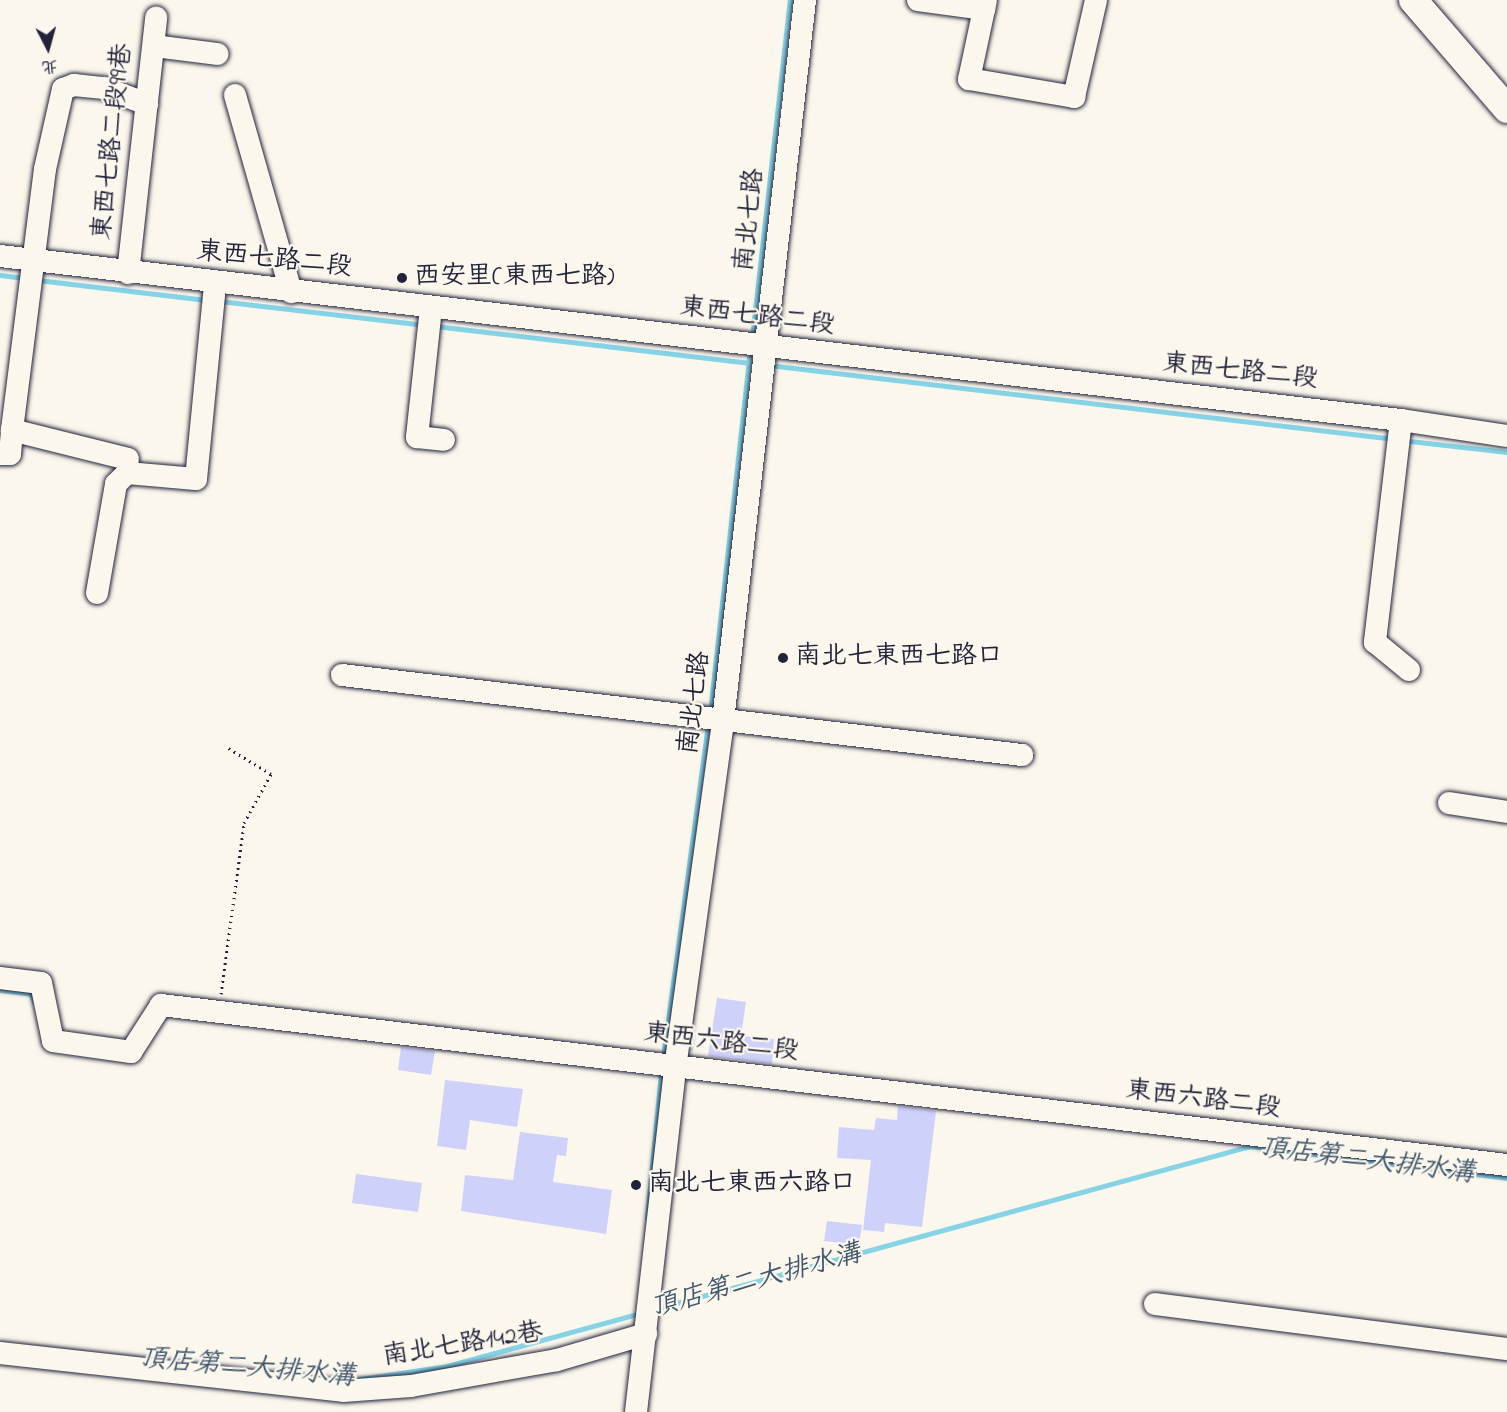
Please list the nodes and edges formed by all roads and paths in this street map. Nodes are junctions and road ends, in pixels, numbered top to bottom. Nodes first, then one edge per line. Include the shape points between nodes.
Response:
1 (805, 0) edge
2 (918, 0) edge
3 (1096, 0) edge
4 (1413, 0) edge
5 (985, 5) edge
6 (156, 18) dead end
7 (154, 46) junction
8 (218, 54) dead end
9 (235, 95) dead end
10 (147, 104) junction
11 (1507, 109) edge
12 (0, 256) edge
13 (33, 260) junction
14 (128, 273) junction
15 (215, 284) junction
16 (291, 292) junction
17 (431, 308) junction
18 (766, 348) junction
19 (1401, 420) junction
20 (12, 430) junction
21 (1507, 436) edge
22 (444, 440) dead end
23 (0, 454) edge
24 (128, 459) dead end
25 (98, 593) dead end
26 (1409, 670) dead end
27 (342, 675) dead end
28 (723, 721) junction
29 (225, 746) dead end
30 (1022, 755) dead end
31 (1449, 803) dead end
32 (1507, 812) edge
33 (0, 978) edge
34 (219, 1011) junction
35 (675, 1068) junction
36 (1507, 1165) edge
37 (1155, 1304) dead end
38 (646, 1334) junction
39 (1507, 1349) edge
40 (0, 1353) edge
41 (342, 1402) edge
42 (636, 1412) edge

1 - 18 street, 南北七路
2 - 5 street
3 - 5 street via 1074,98 969,78
4 - 11 main road
6 - 7 street, 東西七路二段99巷
7 - 8 street
7 - 10 street, 東西七路二段99巷
9 - 16 street
10 - 13 street via 104,88 74,85 63,89 51,135
10 - 14 street, 東西七路二段99巷
12 - 13 street, 東西七路二段
13 - 14 street, 東西七路二段
13 - 20 street
14 - 15 street, 東西七路二段
15 - 16 street, 東西七路二段
15 - 25 street via 196,479 127,473 116,484
16 - 17 street, 東西七路二段
17 - 18 street, 東西七路二段
17 - 22 street via 417,437
18 - 19 street, 東西七路二段
18 - 28 street, 南北七路
19 - 21 street, 東西七路二段
19 - 26 street via 1375,642
20 - 23 street via 10,454
20 - 24 street
27 - 28 street
28 - 30 street
28 - 35 street, 南北七路
29 - 34 path via 271,774 244,823
31 - 32 street
33 - 34 street, 東西六路二段 via 41,983 53,1041 131,1052 161,1005
34 - 35 street, 東西六路二段
35 - 36 street, 東西六路二段
35 - 38 street, 南北七路
37 - 39 street
38 - 41 street, 南北七路142巷 via 557,1360
38 - 42 street, 南北七路
40 - 41 street, 南北七路142巷

